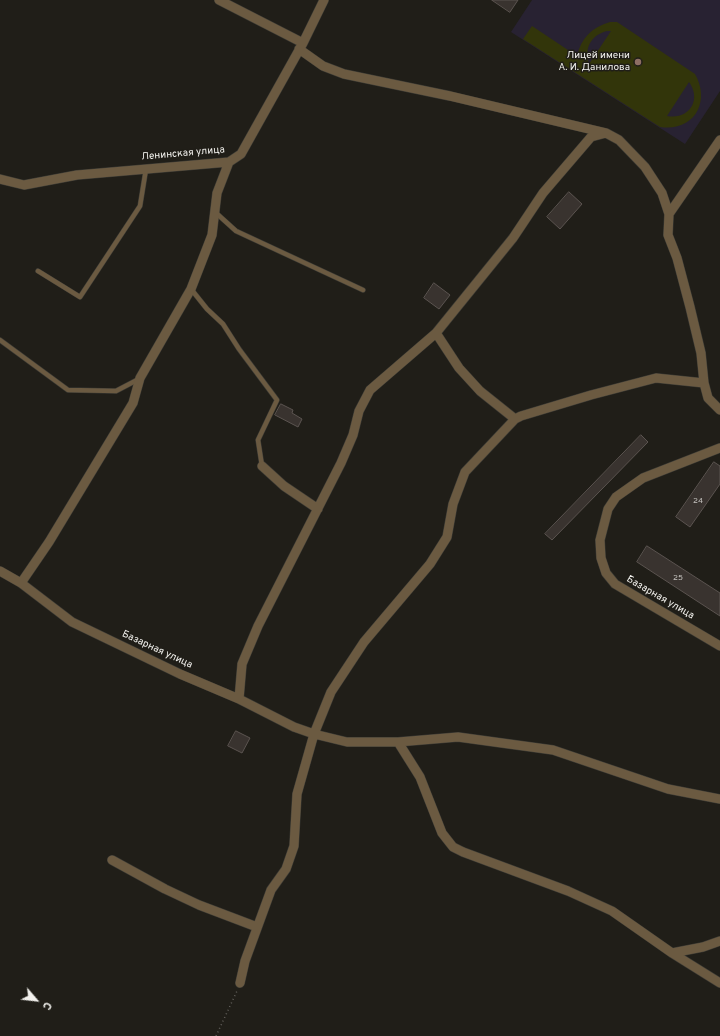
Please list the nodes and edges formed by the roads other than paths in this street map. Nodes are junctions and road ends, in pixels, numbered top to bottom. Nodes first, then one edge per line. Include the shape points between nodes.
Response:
1 (219, 0) edge
2 (324, 0) edge
3 (301, 46) junction
4 (606, 133) junction
5 (720, 140) edge
6 (229, 162) junction
7 (146, 169) junction
8 (0, 179) edge
9 (215, 212) junction
10 (669, 214) junction
11 (38, 271) dead end
12 (191, 289) junction
13 (363, 290) dead end
14 (436, 333) junction
15 (0, 340) edge
16 (140, 378) junction
17 (704, 382) junction
18 (720, 410) edge
19 (515, 419) junction
20 (720, 448) edge
21 (262, 466) joint
22 (318, 509) junction
23 (0, 571) edge
24 (21, 583) junction
25 (720, 646) edge
26 (239, 699) junction
27 (314, 734) junction
28 (398, 742) junction
29 (720, 799) edge
30 (112, 860) dead end
31 (257, 928) junction
32 (720, 941) edge
33 (672, 954) junction
34 (240, 983) road end
35 (720, 983) edge

1 - 3 street
2 - 3 street, Ленинская улица
3 - 4 street via 323,66 344,74
3 - 6 street, Ленинская улица via 241,154
4 - 10 street via 619,140 645,167 662,193
4 - 14 street via 591,137 543,193 513,238
5 - 10 street
6 - 7 street, Ленинская улица
6 - 9 street via 217,193
7 - 8 street, Ленинская улица via 77,175 24,185
7 - 11 lane via 140,206 80,298
9 - 12 street via 212,235
9 - 13 lane via 236,231
10 - 17 street via 668,235 690,307 701,352
12 - 16 street
12 - 21 lane via 207,309 224,324 277,400 258,440
14 - 19 street via 459,368 480,391
14 - 22 street via 370,390 359,411 350,442
15 - 16 lane via 68,390 116,391
16 - 24 street via 133,403 49,542
17 - 18 street via 708,398
17 - 19 street via 656,378
19 - 27 street via 465,472 453,504 447,537 430,564 364,642 331,692
20 - 25 street, Базарная улица via 643,478 616,498 608,509 600,540 601,558 606,573 615,584
21 - 22 street via 284,486
22 - 26 street via 252,639 242,664
23 - 24 street, Базарная улица
24 - 26 street, Базарная улица via 72,622 180,674
26 - 27 street, Базарная улица via 294,727
27 - 28 street, Базарная улица via 347,742
27 - 31 street via 297,794 294,846 286,869 271,890
28 - 29 street, Базарная улица via 458,737 553,750 668,789
28 - 33 street via 420,777 442,833 453,847 568,891 612,912
30 - 31 street via 199,905
31 - 34 street
32 - 33 street
33 - 35 street

